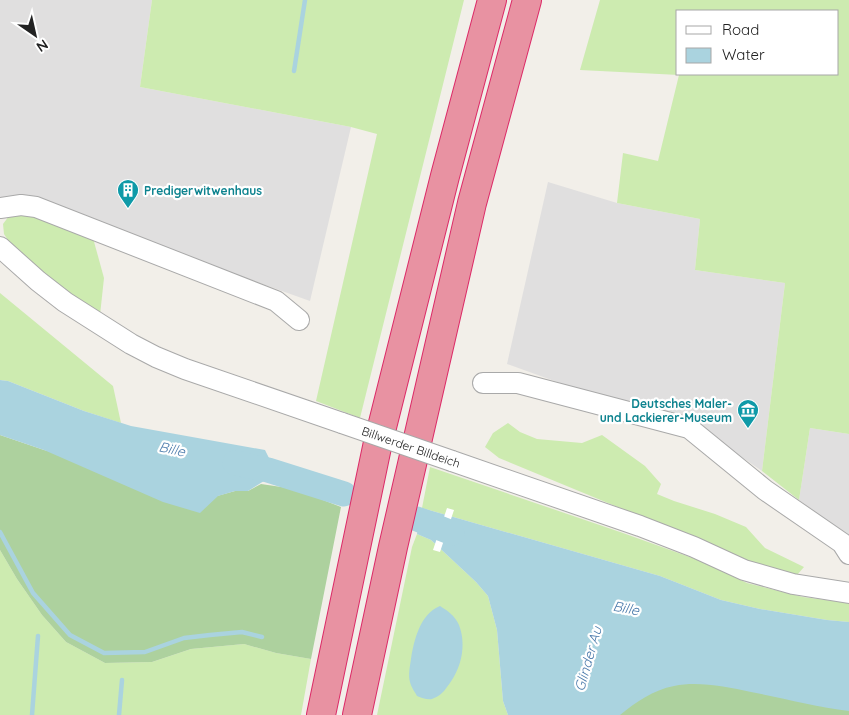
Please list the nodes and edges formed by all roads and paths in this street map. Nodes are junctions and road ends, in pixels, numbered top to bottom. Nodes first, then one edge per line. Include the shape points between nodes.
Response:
1 (492, 0) edge
2 (527, 0) edge
3 (0, 208) edge
4 (0, 247) edge
5 (299, 320) dead end
6 (483, 383) dead end
7 (849, 554) edge
8 (849, 593) edge
9 (321, 715) edge
10 (357, 715) edge

1 - 9 highway via 377,447
2 - 10 highway via 472,203
3 - 5 street via 21,204 36,208 276,301
4 - 8 street, Billwerder Billdeich, bridge via 65,302 156,357 640,526 744,570 793,584
6 - 7 street via 518,383 689,428 765,490 842,543

